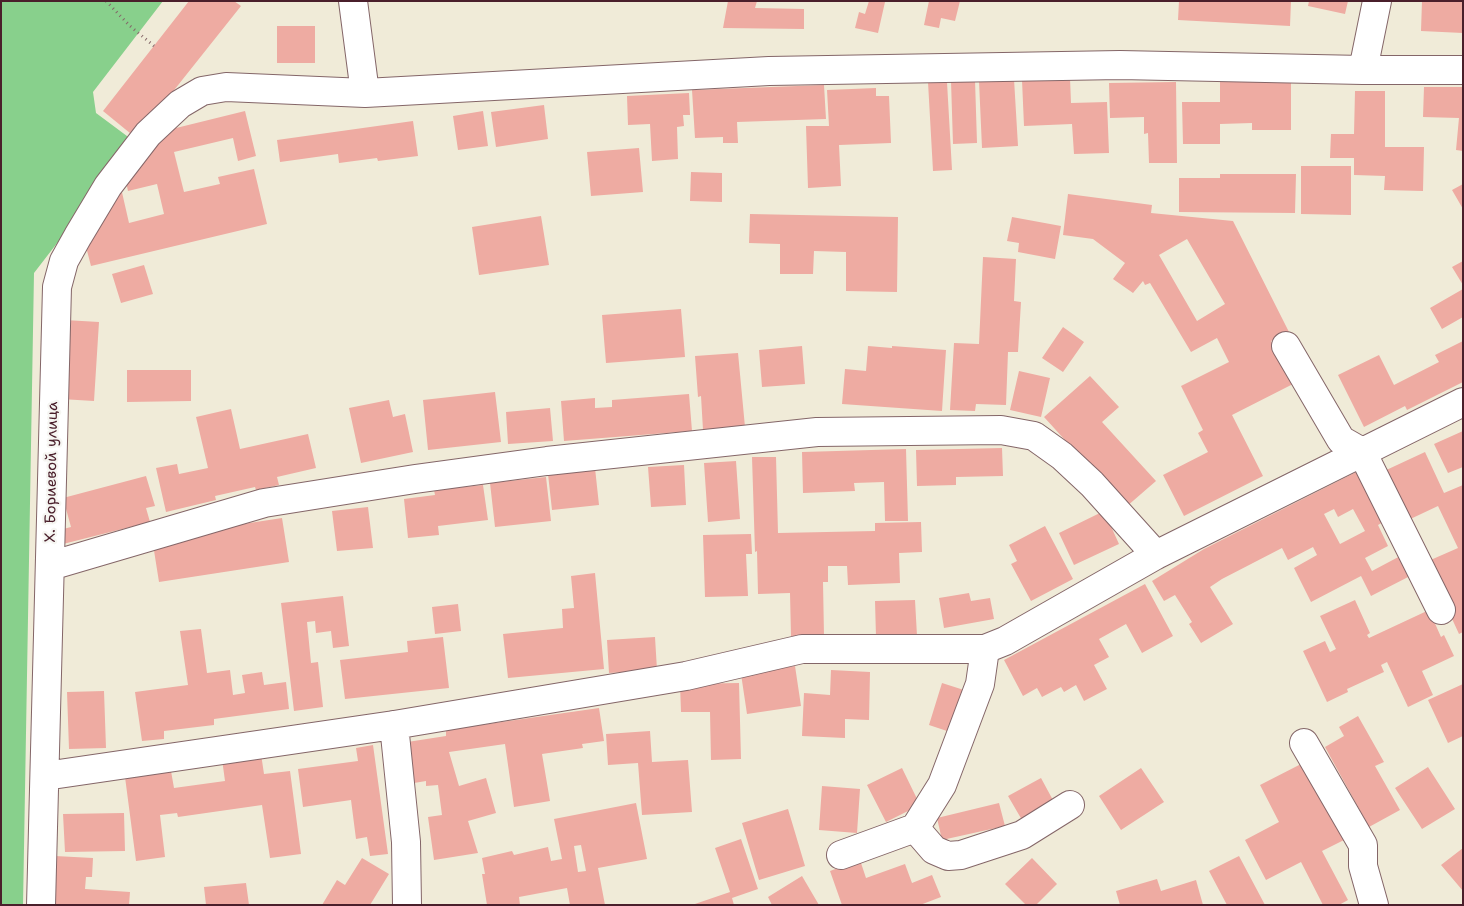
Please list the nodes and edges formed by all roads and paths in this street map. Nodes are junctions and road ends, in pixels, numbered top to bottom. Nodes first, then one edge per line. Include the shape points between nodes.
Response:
1 (106, 1) edge
2 (353, 1) edge
3 (1377, 1) edge
4 (154, 46) dead end
5 (1363, 70) junction
6 (1463, 70) edge
7 (365, 93) junction
8 (1286, 346) dead end
9 (1463, 402) edge
10 (1362, 452) junction
11 (1156, 555) junction
12 (50, 566) junction
13 (1441, 610) dead end
14 (984, 649) junction
15 (394, 725) junction
16 (1304, 743) dead end
17 (45, 776) junction
18 (1070, 805) dead end
19 (915, 828) junction
20 (841, 855) dead end
21 (41, 905) edge
22 (408, 905) edge
23 (1374, 905) edge

1 - 4 path
2 - 7 street
3 - 5 street
5 - 6 street
5 - 7 street via 1120,65 769,71
7 - 12 street, Х. Бориевой улица via 226,87 202,91 180,104 148,134 108,186 64,261 57,287
8 - 10 street via 1341,440
9 - 10 street
10 - 11 street
10 - 13 street
11 - 12 street via 1062,456 1034,436 1001,430 817,432 415,478 264,503
11 - 14 street via 1005,641
12 - 17 street, Х. Бориевой улица
14 - 15 street via 802,649 686,676
14 - 19 street via 980,684 942,785
15 - 17 street
15 - 22 street via 406,842
16 - 23 street via 1362,845 1363,866
17 - 21 street, Х. Бориевой улица
18 - 19 street via 1022,835 961,855 948,856 934,850
19 - 20 street

